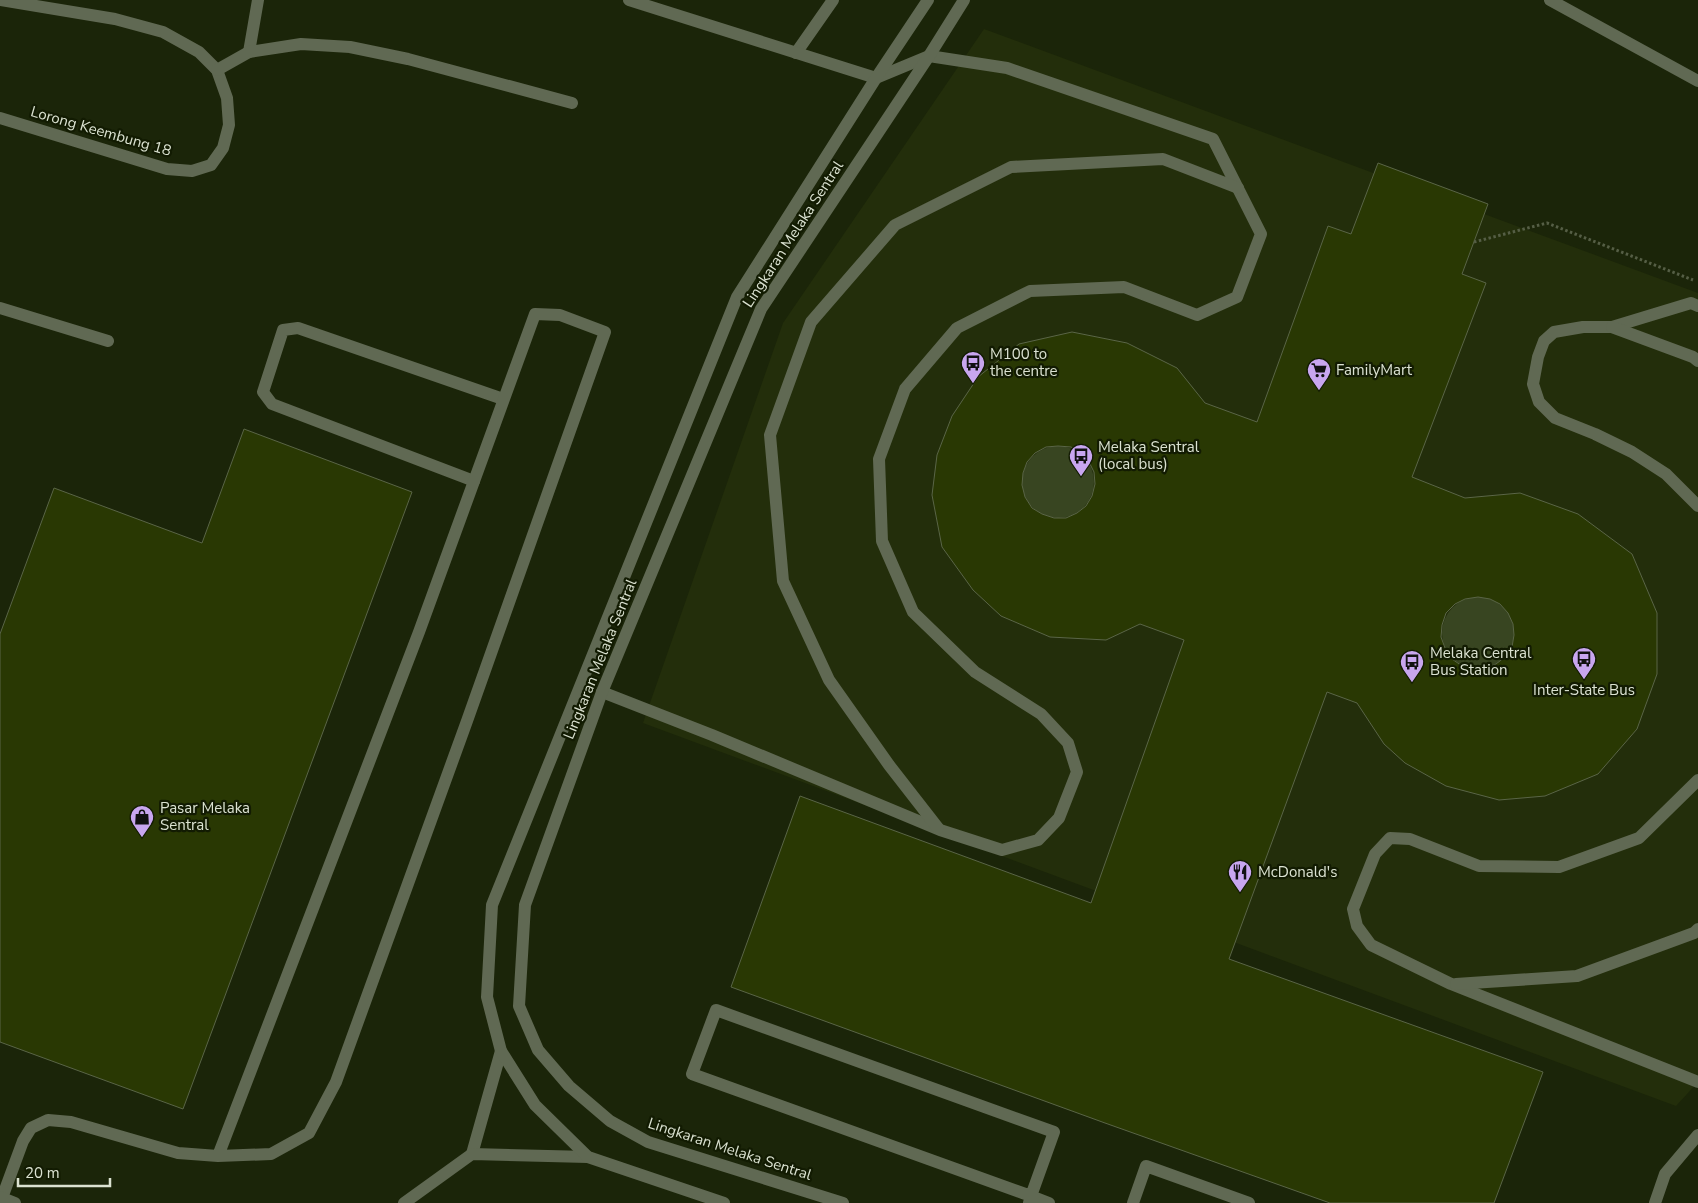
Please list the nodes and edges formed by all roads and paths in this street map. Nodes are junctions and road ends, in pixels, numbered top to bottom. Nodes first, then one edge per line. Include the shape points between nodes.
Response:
1 (0, 0) edge
2 (258, 0) edge
3 (630, 0) edge
4 (833, 0) edge
5 (928, 0) edge
6 (964, 0) edge
7 (1550, 0) edge
8 (249, 52) junction
9 (796, 53) junction
10 (929, 56) junction
11 (216, 70) junction
12 (876, 78) junction
13 (1698, 81) edge
14 (572, 103) dead end
15 (0, 118) edge
16 (1238, 188) junction
17 (1474, 242) dead end
18 (1698, 282) edge
19 (1698, 306) edge
20 (0, 308) edge
21 (1612, 327) junction
22 (108, 341) dead end
23 (1698, 361) edge
24 (504, 399) junction
25 (474, 482) junction
26 (1698, 506) edge
27 (602, 692) junction
28 (1698, 780) edge
29 (940, 830) junction
30 (1698, 929) edge
31 (1451, 984) junction
32 (501, 1051) junction
33 (1698, 1082) edge
34 (1698, 1135) edge
35 (472, 1154) junction
36 (218, 1156) junction
37 (588, 1157) junction
38 (1, 1198) edge
39 (1030, 1200) edge
40 (15, 1203) edge
41 (404, 1203) edge
42 (724, 1203) edge
43 (843, 1203) edge
44 (1049, 1203) edge
45 (1133, 1203) edge
46 (1249, 1203) edge
47 (1655, 1203) edge

1 - 11 street via 115,19 163,32 199,52
2 - 8 street
3 - 9 street
4 - 9 street
5 - 12 street, Lingkaran Melaka Sentral
6 - 10 street, Lingkaran Melaka Sentral
7 - 13 street
8 - 11 street
8 - 14 street via 301,44 350,46
9 - 12 street
10 - 12 street
10 - 16 street via 1007,68 1213,139
10 - 27 street, Lingkaran Melaka Sentral via 761,309
11 - 15 street, Lorong Keembung 18 via 228,98 229,125 223,148 211,165 192,171 168,169
12 - 32 street, Lingkaran Melaka Sentral via 737,297 492,906 487,997
16 - 29 street via 1162,159 1011,167 895,226 811,322 770,435 783,582 829,680
16 - 29 street via 1260,234 1237,297 1197,314 1124,287 1030,292 957,328 905,389 879,459 882,541 913,612 975,672 1041,714 1068,743 1077,772 1059,818 1038,840 1002,850
17 - 18 path via 1547,223
19 - 21 street via 1691,304
20 - 22 street
21 - 23 street
21 - 26 street via 1554,332 1544,341 1533,384 1539,402 1554,418 1632,452 1666,474
24 - 25 street
24 - 25 street via 298,328 283,330 263,392 272,404
24 - 36 street via 535,314 560,315 605,332 336,1082 309,1133 271,1154
25 - 36 street
27 - 29 street
27 - 43 street, Lingkaran Melaka Sentral via 525,905 519,1006 538,1050 568,1086 610,1121 648,1142
28 - 31 street via 1639,838 1559,867 1480,866 1410,839 1390,838 1375,854 1353,909 1357,926 1372,945
30 - 31 street via 1577,976
31 - 33 street
32 - 35 street
32 - 37 street, Lingkaran Melaka Sentral via 535,1106
34 - 47 street via 1665,1174
35 - 37 street
35 - 41 street
36 - 38 street via 178,1154 71,1122 48,1120 31,1128 23,1141
37 - 42 street, Lingkaran Melaka Sentral
38 - 40 street
39 - 39 street via 1054,1132 716,1010 692,1074
39 - 44 street
45 - 46 street via 1146,1166

